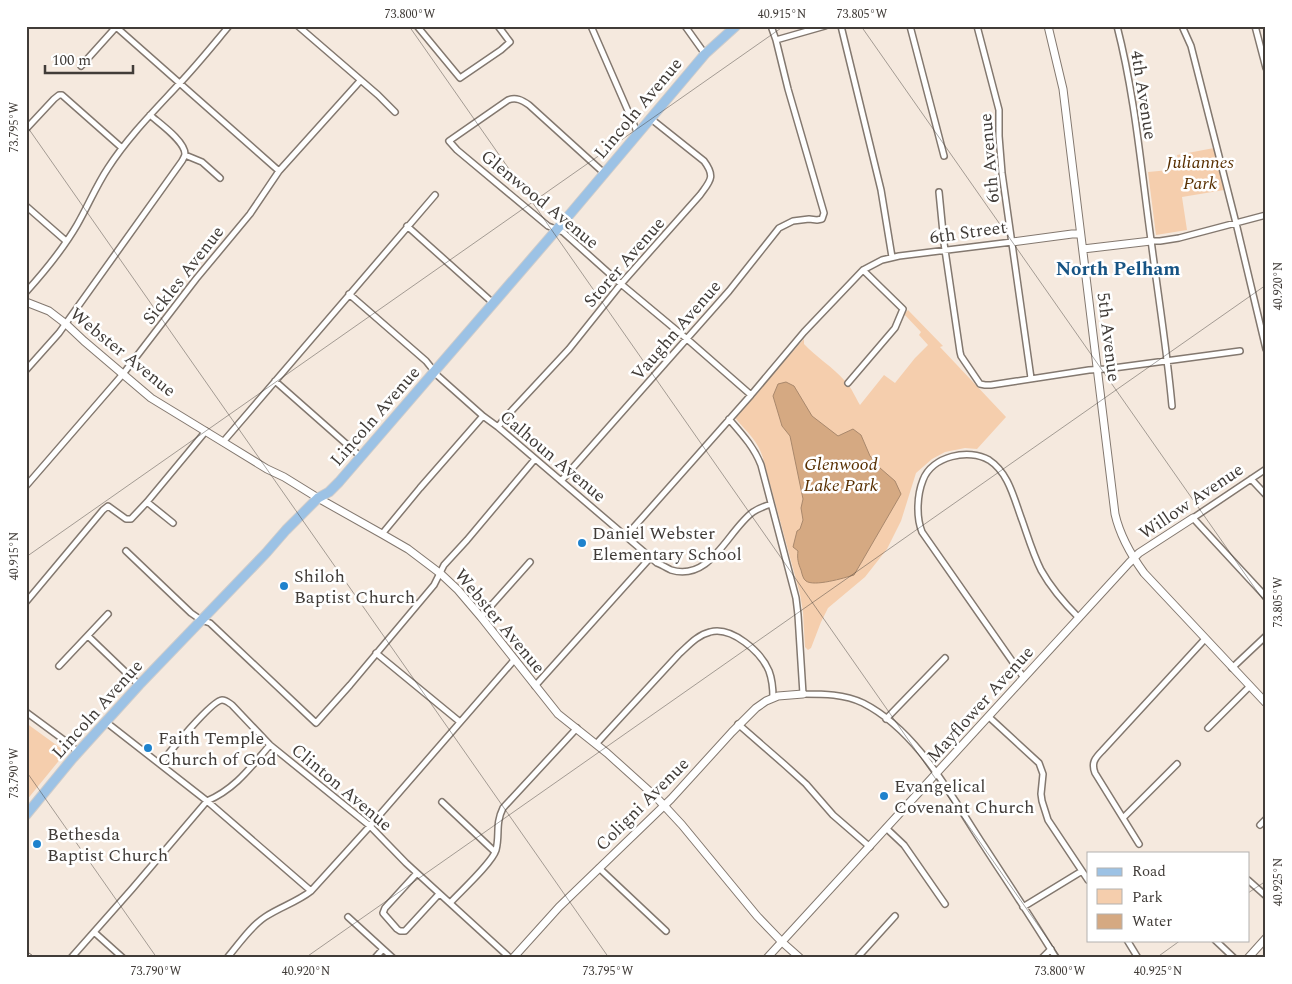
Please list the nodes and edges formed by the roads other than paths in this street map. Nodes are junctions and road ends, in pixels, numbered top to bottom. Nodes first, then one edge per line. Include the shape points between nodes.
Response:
1 (116, 26) edge
2 (229, 26) edge
3 (298, 26) edge
4 (417, 26) edge
5 (498, 26) edge
6 (591, 26) edge
7 (685, 26) edge
8 (736, 26) edge
9 (771, 26) edge
10 (825, 26) edge
11 (841, 26) edge
12 (910, 26) edge
13 (978, 26) edge
14 (1048, 26) edge
15 (1117, 26) edge
16 (1182, 26) edge
17 (1255, 26) edge
18 (776, 40) junction
19 (705, 54) junction
20 (81, 66) dead end
21 (1266, 68) edge
22 (360, 81) junction
23 (180, 83) junction
24 (395, 112) dead end
25 (150, 115) junction
26 (650, 118) junction
27 (26, 129) edge
28 (638, 134) junction
29 (122, 148) junction
30 (185, 155) junction
31 (944, 156) dead end
32 (279, 171) junction
33 (604, 173) junction
34 (220, 178) dead end
35 (939, 192) dead end
36 (435, 195) dead end
37 (26, 206) edge
38 (1266, 215) edge
39 (1236, 223) junction
40 (407, 226) junction
41 (556, 229) junction
42 (1080, 234) junction
43 (66, 241) junction
44 (1151, 241) junction
45 (1012, 242) junction
46 (1083, 249) junction
47 (946, 250) junction
48 (892, 257) junction
49 (863, 270) junction
50 (621, 284) junction
51 (26, 292) edge
52 (349, 294) junction
53 (26, 302) edge
54 (494, 303) junction
55 (66, 324) junction
56 (687, 339) junction
57 (1266, 349) edge
58 (1240, 351) dead end
59 (1168, 360) junction
60 (26, 370) edge
61 (1098, 370) junction
62 (434, 372) junction
63 (123, 374) junction
64 (1030, 378) junction
65 (274, 381) junction
66 (848, 383) dead end
67 (751, 395) junction
68 (1172, 406) dead end
69 (483, 416) junction
70 (729, 419) junction
71 (498, 427) junction
72 (206, 431) junction
73 (223, 442) junction
74 (360, 456) junction
75 (535, 459) junction
76 (1266, 469) edge
77 (1251, 479) junction
78 (561, 481) junction
79 (26, 486) edge
80 (1266, 495) edge
81 (318, 498) junction
82 (147, 502) junction
83 (771, 504) junction
84 (1192, 518) junction
85 (174, 523) dead end
86 (382, 534) junction
87 (626, 536) junction
88 (126, 551) dead end
89 (650, 558) junction
90 (1134, 559) junction
91 (530, 562) dead end
92 (441, 574) junction
93 (1266, 597) edge
94 (26, 602) edge
95 (108, 614) dead end
96 (481, 617) junction
97 (1079, 618) junction
98 (201, 620) junction
99 (88, 636) junction
100 (1266, 636) edge
101 (1205, 639) junction
102 (376, 654) junction
103 (945, 658) dead end
104 (516, 659) junction
105 (59, 666) dead end
106 (1232, 668) junction
107 (1024, 678) junction
108 (139, 685) junction
109 (535, 686) junction
110 (1250, 686) junction
111 (803, 694) junction
112 (773, 698) junction
113 (1266, 703) edge
114 (26, 712) edge
115 (989, 717) junction
116 (886, 719) junction
117 (106, 722) junction
118 (460, 722) junction
119 (738, 724) junction
120 (577, 728) junction
121 (1208, 728) dead end
122 (596, 744) junction
123 (270, 745) junction
124 (77, 753) junction
125 (160, 764) junction
126 (1177, 764) dead end
127 (937, 773) junction
128 (207, 801) junction
129 (442, 802) dead end
130 (664, 806) junction
131 (26, 815) edge
132 (1123, 818) junction
133 (1266, 819) edge
134 (1260, 825) dead end
135 (370, 826) junction
136 (886, 828) junction
137 (1139, 844) dead end
138 (870, 847) junction
139 (495, 852) junction
140 (599, 868) junction
141 (1082, 871) junction
142 (417, 873) junction
143 (1087, 878) edge
144 (1250, 882) edge
145 (311, 891) junction
146 (439, 894) junction
147 (1266, 896) edge
148 (450, 903) junction
149 (945, 904) dead end
150 (1023, 907) junction
151 (895, 916) dead end
152 (348, 918) dead end
153 (666, 931) dead end
154 (94, 932) junction
155 (1266, 938) edge
156 (782, 942) junction
157 (1128, 942) edge
158 (1217, 942) edge
159 (383, 949) junction
160 (1050, 949) junction
161 (71, 958) edge
162 (123, 958) edge
163 (227, 958) edge
164 (375, 958) edge
165 (393, 958) edge
166 (511, 958) edge
167 (767, 958) edge
168 (800, 958) edge
169 (857, 958) edge
170 (1042, 958) edge
171 (1056, 958) edge
172 (1138, 958) edge
173 (1234, 958) edge
174 (1248, 958) edge

1 - 20 street
1 - 23 street
2 - 23 street
3 - 22 street
4 - 5 street via 460,78 510,42
6 - 28 street
7 - 19 street
8 - 19 main road, Lincoln Avenue
9 - 18 street
10 - 18 street
11 - 48 street via 881,190
12 - 31 street
13 - 45 street, 6th Avenue via 999,110 1002,173
14 - 42 street, 5th Avenue via 1063,89
15 - 44 street, 4th Avenue via 1131,85
16 - 39 street via 1191,46
17 - 21 street
18 - 56 street, Vaughn Avenue via 824,213 822,219 793,221 779,228
19 - 26 main road, Lincoln Avenue
22 - 24 street
22 - 32 street, Sickles Avenue
23 - 25 street
23 - 32 street
25 - 29 street
25 - 30 street via 174,136
26 - 28 main road, Lincoln Avenue
26 - 50 street, Storer Avenue via 704,161 711,178 700,195
27 - 29 street via 54,98 62,95
28 - 33 main road, Lincoln Avenue
29 - 43 street
30 - 34 street via 202,162
30 - 55 street
32 - 63 street, Sickles Avenue via 250,214
33 - 41 main road, Lincoln Avenue
33 - 41 street, Glenwood Avenue via 522,100 508,100 449,141 548,226
35 - 47 street
36 - 40 street
37 - 43 street
38 - 39 street
39 - 44 street via 1175,239
39 - 57 street
40 - 52 street
40 - 54 street
41 - 50 street, Glenwood Avenue
41 - 54 main road, Lincoln Avenue
42 - 45 street, 6th Street
42 - 46 street, 5th Avenue
43 - 51 street
44 - 46 street
44 - 59 street, 4th Avenue
45 - 47 street, 6th Street
45 - 64 street, 6th Avenue
46 - 61 street, 5th Avenue
47 - 48 street, 6th Street
47 - 64 street via 960,352 980,384
48 - 49 street, 6th Street
49 - 66 street via 903,309 895,328
49 - 67 street via 804,332
50 - 56 street, Glenwood Avenue
50 - 71 street, Storer Avenue via 570,349
52 - 62 street, Calhoun Avenue via 426,361
52 - 65 street
53 - 55 street, Webster Avenue via 49,311
54 - 62 main road, Lincoln Avenue
55 - 60 street
55 - 63 street, Webster Avenue
56 - 67 street, Glenwood Avenue
56 - 78 street, Vaughn Avenue
58 - 59 street
59 - 61 street
59 - 68 street, 4th Avenue
61 - 64 street
61 - 90 street, 5th Avenue via 1115,514
62 - 69 street, Calhoun Avenue
62 - 74 main road, Lincoln Avenue
63 - 72 street, Webster Avenue via 151,398
63 - 79 street, Sickles Avenue
65 - 73 street
65 - 74 street
67 - 70 street
69 - 71 street, Calhoun Avenue
69 - 86 street
70 - 83 street via 757,455
70 - 87 street
71 - 75 street, Calhoun Avenue
72 - 73 street, Webster Avenue
72 - 82 street
73 - 81 street, Webster Avenue
74 - 81 main road, Lincoln Avenue via 329,492
75 - 78 street, Calhoun Avenue
75 - 92 street via 444,565
76 - 77 street, Willow Avenue
77 - 80 street
77 - 84 street, Willow Avenue
78 - 87 street, Calhoun Avenue
81 - 86 street, Webster Avenue
81 - 98 main road, Lincoln Avenue
82 - 85 street
82 - 94 street via 131,519 108,506
83 - 89 street, Calhoun Avenue via 752,512 713,558 694,570 672,570
83 - 111 street via 796,598
84 - 90 street, Willow Avenue
84 - 93 street
86 - 92 street, Webster Avenue
87 - 89 street, Calhoun Avenue
88 - 98 street
89 - 109 street
90 - 97 street, Mayflower Avenue
90 - 101 street, 5th Avenue
91 - 96 street
92 - 96 street, Webster Avenue
92 - 102 street
95 - 99 street
96 - 104 street, Webster Avenue
97 - 107 street, Mayflower Avenue
97 - 107 street via 1048,582 1031,547 1012,491 996,466 987,459 961,454 934,466 926,474 920,494 919,523 922,532
98 - 102 street via 210,623 316,723
98 - 108 main road, Lincoln Avenue
99 - 105 street
99 - 108 street
100 - 106 street
101 - 106 street, 5th Avenue
101 - 132 street via 1093,762 1095,773
102 - 118 street
103 - 116 street
104 - 109 street, Webster Avenue
104 - 118 street
106 - 110 street, 5th Avenue
107 - 115 street, Mayflower Avenue
108 - 117 main road, Lincoln Avenue
109 - 120 street, Webster Avenue via 558,714
110 - 113 street, 5th Avenue
110 - 121 street
111 - 112 street, Coligni Avenue
111 - 116 street via 829,694 853,699
112 - 119 street, Coligni Avenue
112 - 122 street via 773,683 768,670 746,642 726,632 710,632 699,636 678,654
114 - 124 street
115 - 127 street, Mayflower Avenue
115 - 141 street via 1039,764 1043,774 1043,808
116 - 127 street via 905,734
117 - 124 main road, Lincoln Avenue
117 - 125 street
118 - 135 street
119 - 130 street, Coligni Avenue
119 - 138 street via 806,784 833,816
120 - 122 street, Webster Avenue
120 - 139 street via 503,808 499,815
122 - 130 street, Webster Avenue
123 - 125 street, Clinton Avenue via 232,705 222,700 206,711
123 - 128 street via 229,789
123 - 135 street, Clinton Avenue
124 - 131 main road, Lincoln Avenue
125 - 128 street
126 - 132 street
127 - 136 street, Mayflower Avenue
127 - 150 street
128 - 145 street
128 - 154 street
129 - 139 street
130 - 140 street, Coligni Avenue
130 - 156 street, Webster Avenue
132 - 137 street
133 - 134 street
135 - 142 street, Clinton Avenue
135 - 145 street
136 - 138 street, Mayflower Avenue
136 - 149 street via 904,845
138 - 156 street, Mayflower Avenue
139 - 148 street
140 - 153 street
140 - 166 street, Coligni Avenue
141 - 143 street
141 - 150 street
142 - 146 street, Clinton Avenue
142 - 146 street via 382,913 397,929 405,931
144 - 147 street
145 - 163 street via 258,922
146 - 148 street, Clinton Avenue
148 - 166 street, Clinton Avenue
150 - 160 street
151 - 169 street
152 - 159 street
154 - 161 street
154 - 162 street
155 - 174 street
156 - 167 street, Mayflower Avenue
156 - 168 street, Webster Avenue
157 - 172 street
158 - 173 street
159 - 164 street
159 - 165 street
160 - 170 street
160 - 171 street

